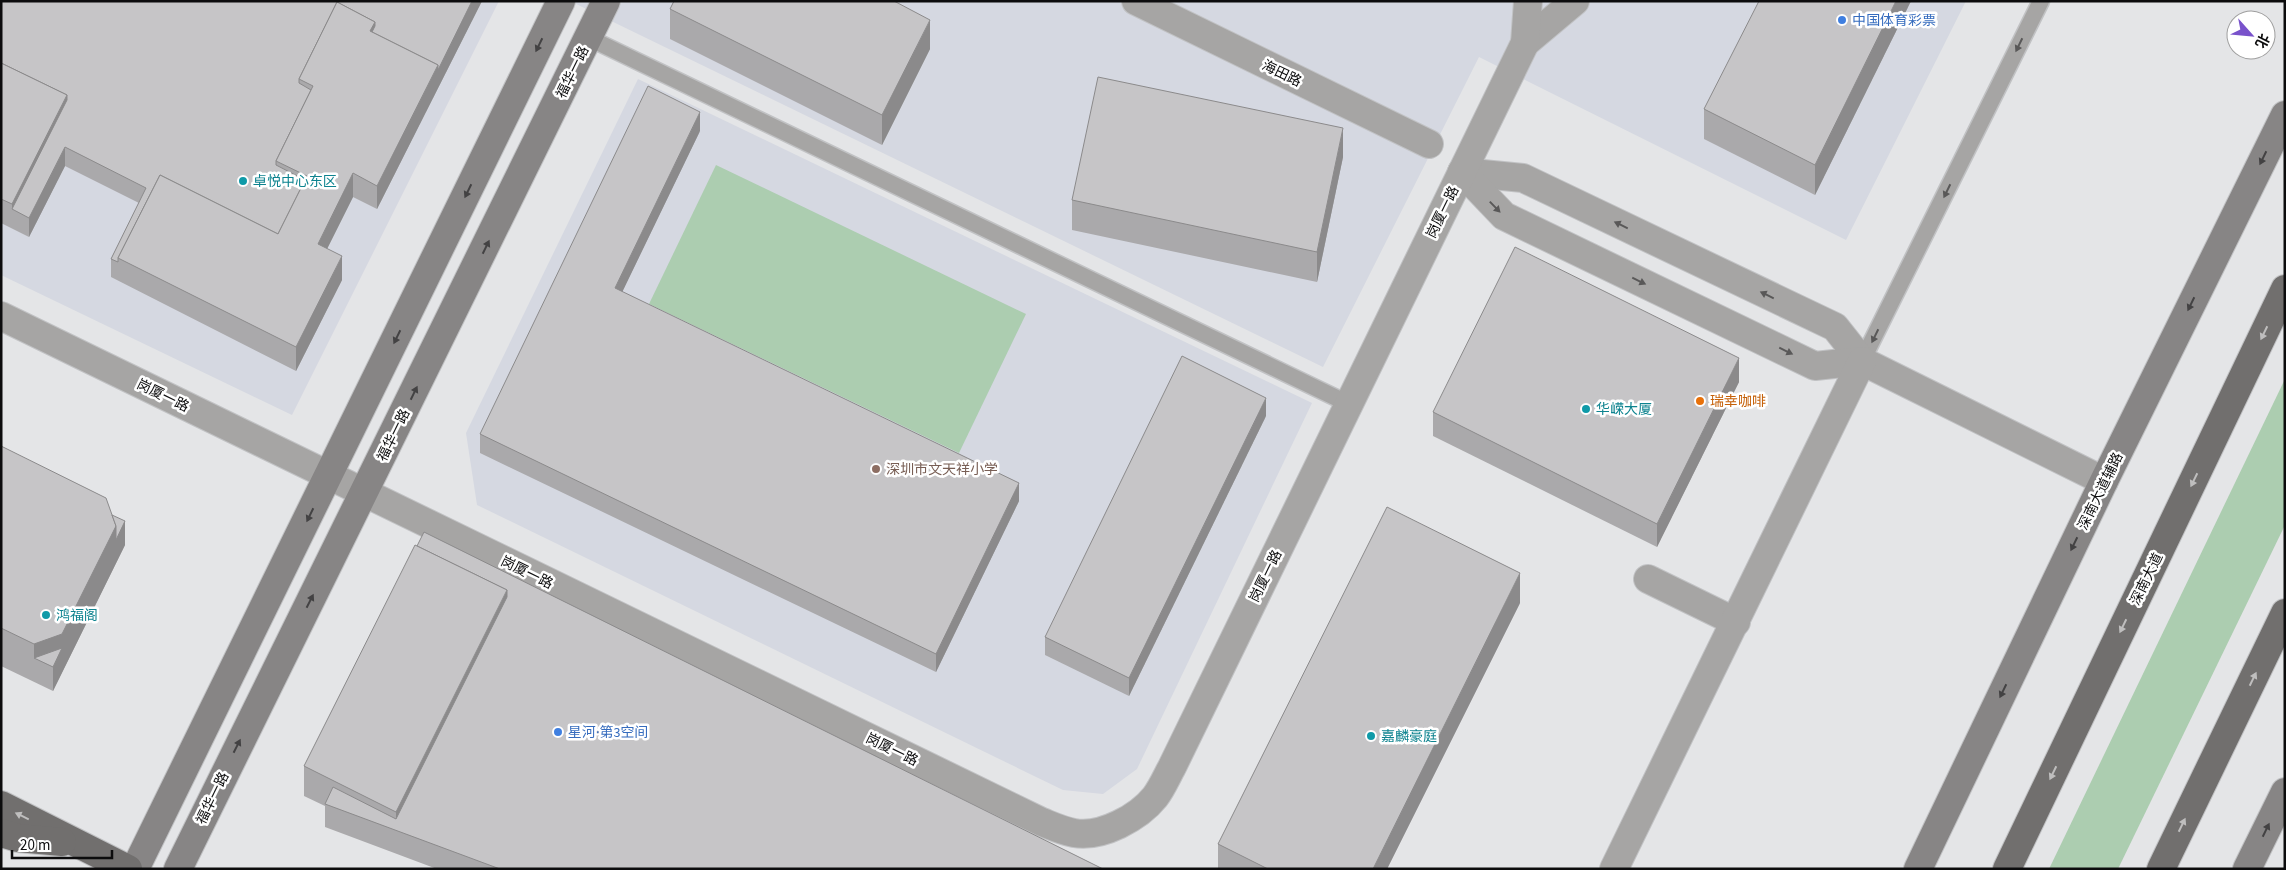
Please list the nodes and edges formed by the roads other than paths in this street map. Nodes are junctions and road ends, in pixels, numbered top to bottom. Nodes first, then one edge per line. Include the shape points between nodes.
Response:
1 (561, 1) edge
2 (606, 1) edge
3 (1136, 1) edge
4 (1528, 1) edge
5 (1575, 1) edge
6 (2041, 1) edge
7 (588, 38) junction
8 (1525, 43) junction
9 (2285, 114) edge
10 (1429, 144) dead end
11 (1462, 172) junction
12 (2285, 289) edge
13 (1, 316) edge
14 (1862, 361) junction
15 (1349, 404) junction
16 (329, 476) junction
17 (2104, 481) junction
18 (365, 493) junction
19 (1648, 579) dead end
20 (2285, 613) edge
21 (1736, 622) junction
22 (2285, 792) edge
23 (1, 805) edge
24 (1, 833) edge
25 (79, 844) junction
26 (128, 869) edge
27 (135, 869) edge
28 (178, 869) edge
29 (1614, 869) edge
30 (1918, 869) edge
31 (2008, 869) edge
32 (2161, 869) edge
33 (2247, 869) edge

1 -> 16 street
2 - 7 street, 福华一路
3 - 10 street, 海田路
4 - 8 street
5 - 8 street
6 -> 14 lane
7 - 15 lane
18 -> 7 street, 福华一路
8 - 11 street
9 -> 17 street, 深南大道辅路
14 -> 11 street, 岗厦一路 via 1835,327 1523,178
11 -> 14 street, 岗厦一路 via 1504,216 1815,366
11 - 15 street, 岗厦一路
12 -> 31 main road, 深南大道
13 - 16 street, 岗厦一路
14 - 17 street
14 - 21 street
15 - 18 street, 岗厦一路 via 1156,796 1137,816 1094,832 1076,834 1033,818
16 - 18 street, 岗厦一路
16 -> 27 street
17 -> 30 street, 深南大道辅路
28 -> 18 street, 福华一路
19 - 21 street
32 -> 20 main road
21 - 29 street
33 -> 22 street
25 -> 23 main road
24 - 25 main road via 18,838
25 - 26 main road

